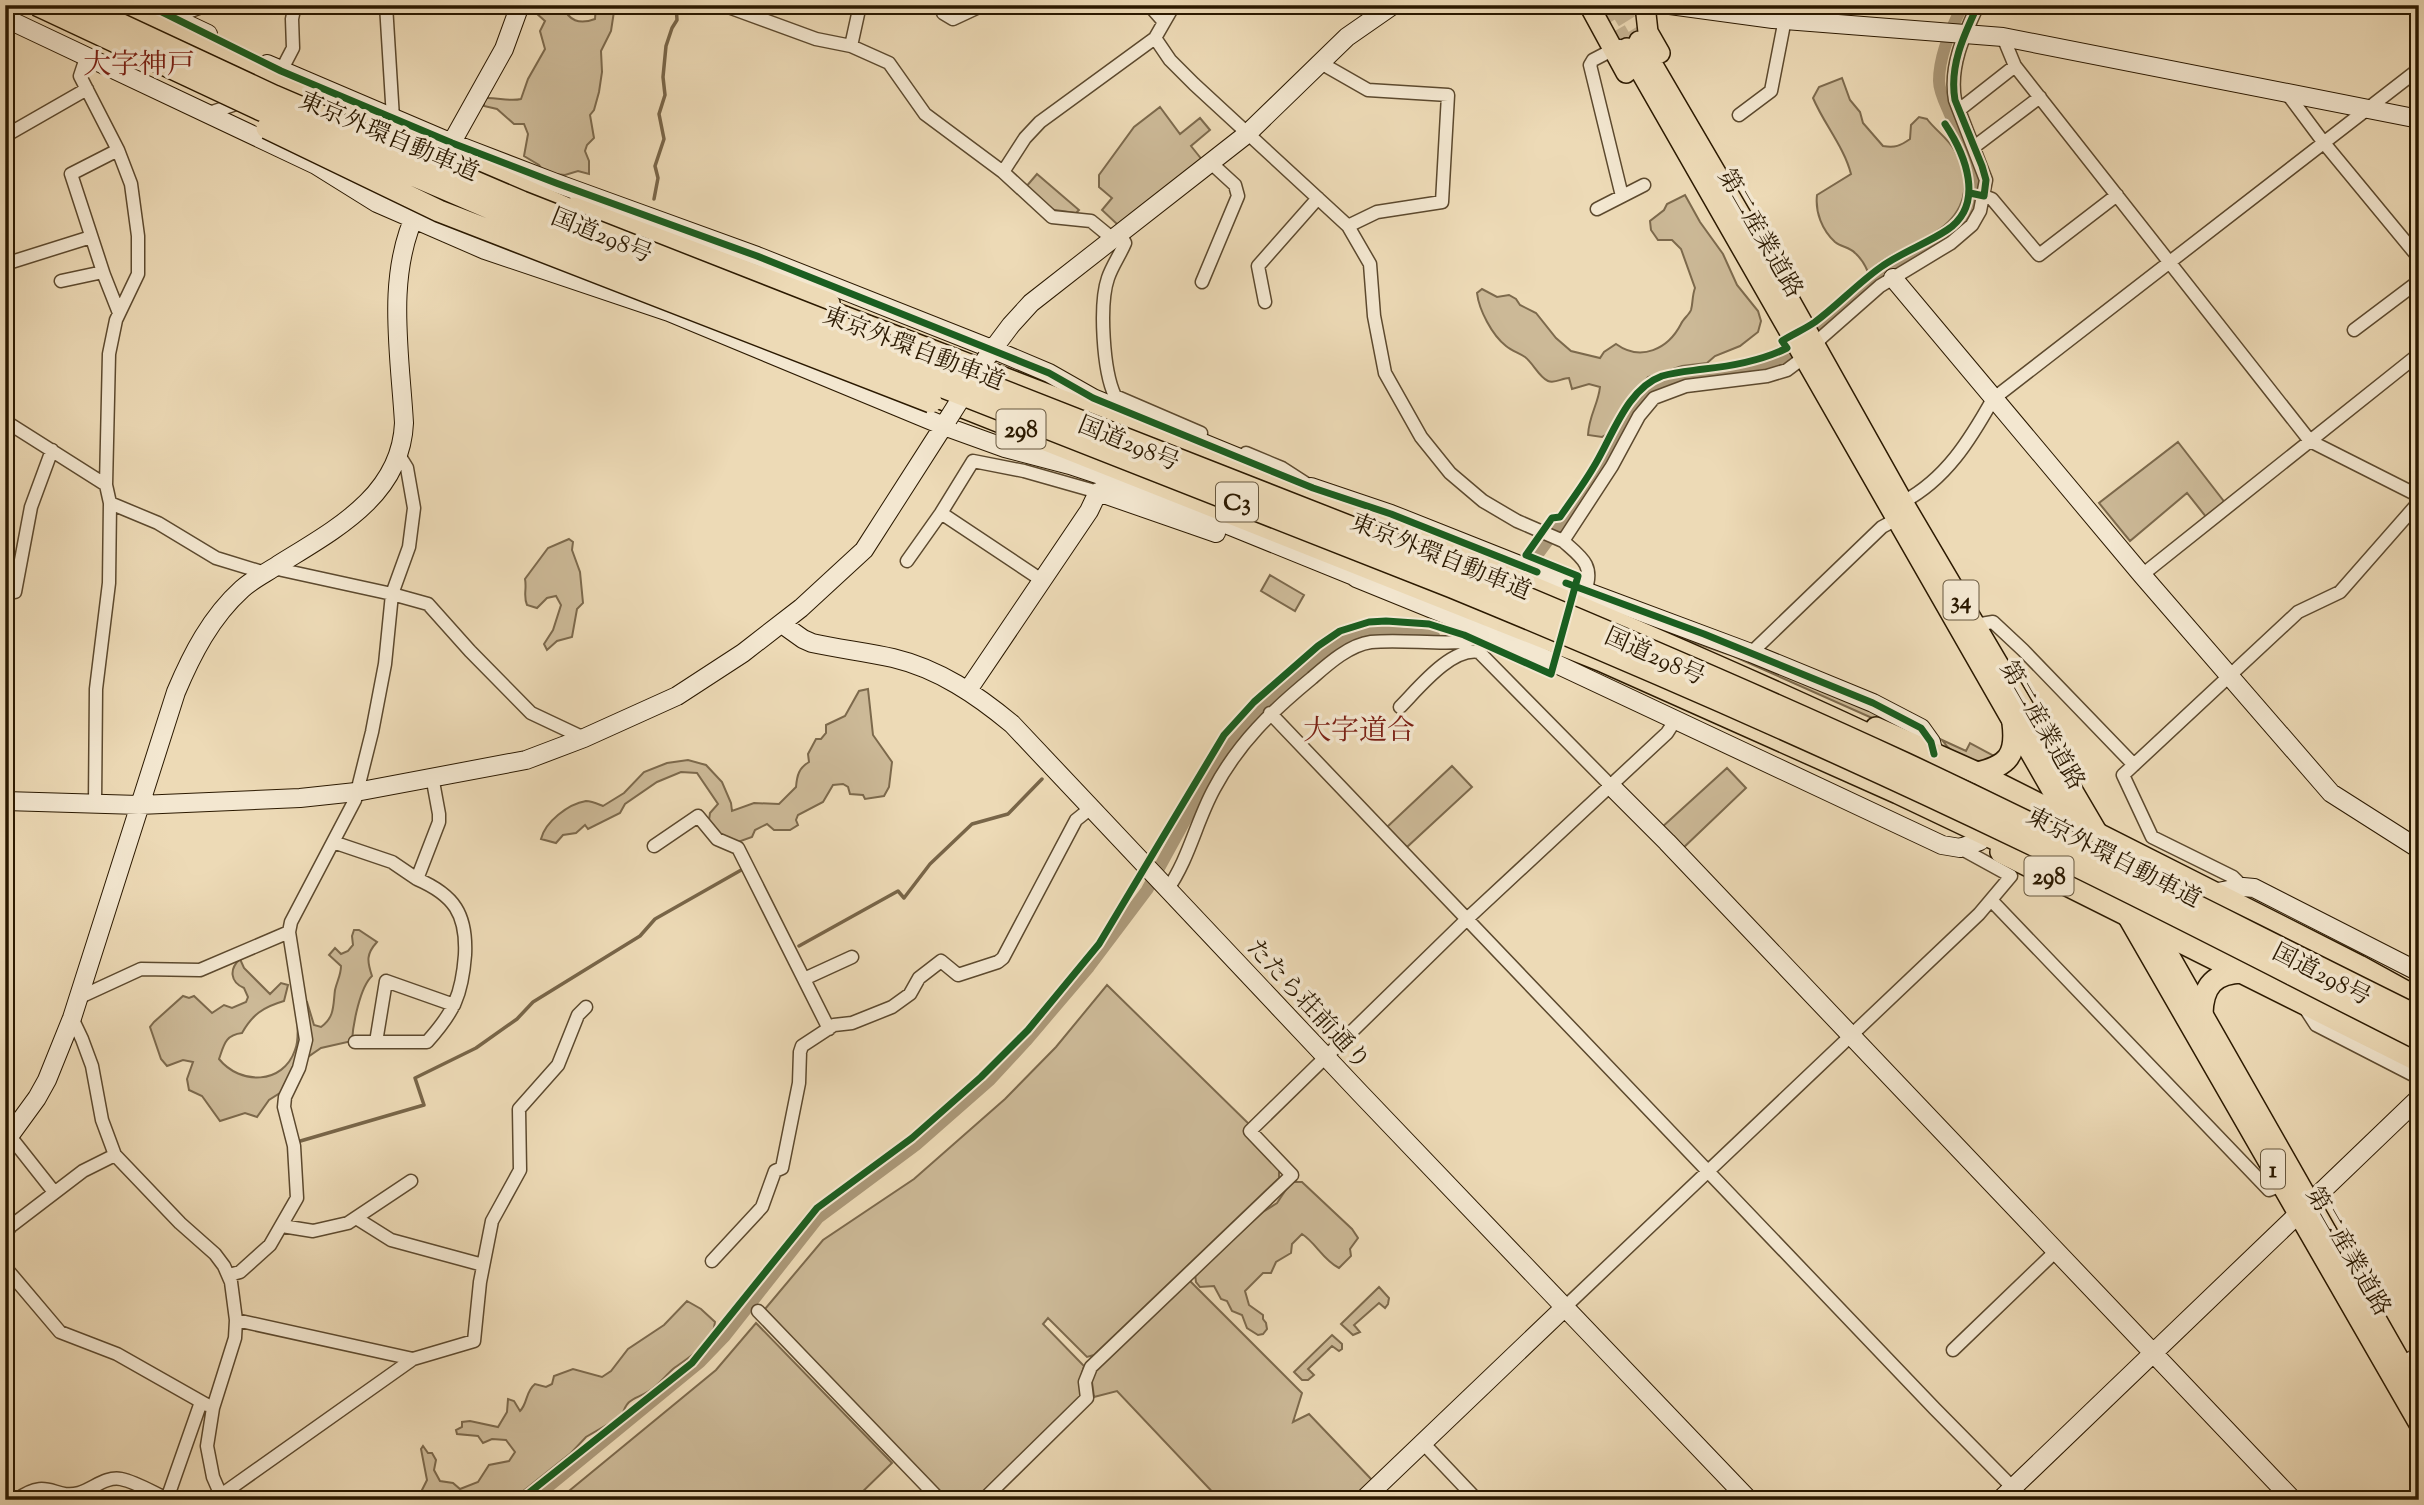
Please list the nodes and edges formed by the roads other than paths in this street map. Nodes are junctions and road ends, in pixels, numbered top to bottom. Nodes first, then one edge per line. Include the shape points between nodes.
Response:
1 (24, 5) edge
2 (30, 5) edge
3 (37, 5) edge
4 (79, 5) edge
5 (99, 5) edge
6 (125, 5) edge
7 (148, 5) edge
8 (207, 5) edge
9 (295, 5) edge
10 (386, 5) edge
11 (520, 5) edge
12 (723, 5) edge
13 (860, 5) edge
14 (983, 5) edge
15 (1149, 5) edge
16 (1174, 5) edge
17 (1393, 5) edge
18 (1588, 5) edge
19 (1645, 5) edge
20 (1670, 5) edge
21 (1978, 5) edge
22 (943, 13) dead end
23 (1778, 14) edge
24 (174, 17) junction
25 (5, 18) edge
26 (1164, 22) junction
27 (74, 31) junction
28 (1955, 32) junction
29 (2003, 37) junction
30 (1155, 38) junction
31 (1631, 42) junction
32 (851, 46) junction
33 (88, 59) junction
34 (1320, 62) junction
35 (2015, 66) junction
36 (2419, 69) edge
37 (281, 71) junction
38 (87, 89) junction
39 (2286, 92) junction
40 (274, 96) junction
41 (2040, 97) junction
42 (233, 105) junction
43 (2370, 108) junction
44 (1959, 110) junction
45 (206, 114) junction
46 (1739, 116) dead end
47 (393, 118) junction
48 (327, 119) junction
49 (2419, 119) edge
50 (1247, 134) junction
51 (5, 136) edge
52 (2324, 143) junction
53 (449, 147) junction
54 (1974, 148) junction
55 (118, 150) junction
56 (1211, 163) junction
57 (1003, 172) junction
58 (1644, 185) dead end
59 (2117, 195) junction
60 (1622, 196) junction
61 (1984, 196) junction
62 (1318, 198) junction
63 (1597, 209) dead end
64 (412, 219) junction
65 (1348, 226) junction
66 (91, 237) junction
67 (1116, 237) junction
68 (2419, 258) edge
69 (2169, 262) junction
70 (5, 264) edge
71 (103, 272) junction
72 (1893, 278) junction
73 (61, 281) dead end
74 (2419, 281) edge
75 (1202, 282) dead end
76 (1265, 302) dead end
77 (119, 313) junction
78 (2354, 330) dead end
79 (1809, 351) junction
80 (990, 353) junction
81 (2419, 354) edge
82 (1993, 399) junction
83 (1110, 404) junction
84 (5, 421) edge
85 (946, 422) junction
86 (2310, 441) junction
87 (52, 450) junction
88 (1084, 454) junction
89 (399, 455) junction
90 (106, 485) junction
91 (1100, 488) junction
92 (1312, 488) junction
93 (2419, 496) edge
94 (2419, 502) edge
95 (110, 503) junction
96 (1900, 510) junction
97 (941, 513) junction
98 (1563, 541) junction
99 (907, 561) dead end
100 (269, 571) junction
101 (2142, 575) junction
102 (1043, 581) junction
103 (1366, 581) junction
104 (5, 592) edge
105 (392, 594) junction
106 (1582, 598) junction
107 (782, 624) junction
108 (1975, 625) junction
109 (1484, 630) junction
110 (1751, 653) junction
111 (1693, 654) junction
112 (2229, 676) junction
113 (968, 690) junction
114 (1676, 694) junction
115 (1400, 707) dead end
116 (1270, 713) junction
117 (1676, 719) junction
118 (2013, 723) junction
119 (584, 738) junction
120 (1934, 754) junction
121 (2134, 765) junction
122 (1977, 773) junction
123 (432, 776) junction
124 (1611, 786) junction
125 (356, 792) junction
126 (5, 801) edge
127 (2008, 803) dead end
128 (95, 804) junction
129 (139, 805) junction
130 (1091, 808) junction
131 (2068, 819) junction
132 (2097, 833) junction
133 (2417, 841) edge
134 (333, 842) junction
135 (1970, 844) junction
136 (654, 846) dead end
137 (2020, 851) dead end
138 (417, 879) junction
139 (1164, 887) junction
140 (2243, 887) junction
141 (2213, 893) junction
142 (1991, 900) junction
143 (2126, 914) junction
144 (2239, 916) dead end
145 (1468, 918) junction
146 (2154, 928) junction
147 (289, 932) junction
148 (852, 957) dead end
149 (2240, 966) junction
150 (2419, 972) edge
151 (804, 979) junction
152 (78, 998) junction
153 (2419, 999) edge
154 (2302, 1002) junction
155 (454, 1005) junction
156 (2419, 1005) edge
157 (586, 1007) dead end
158 (2202, 1013) junction
159 (2419, 1017) edge
160 (72, 1018) junction
161 (829, 1028) junction
162 (1852, 1035) junction
163 (2419, 1038) edge
164 (355, 1042) dead end
165 (376, 1042) junction
166 (2419, 1052) edge
167 (1326, 1058) junction
168 (2419, 1062) edge
169 (2419, 1078) edge
170 (2419, 1098) edge
171 (7, 1136) edge
172 (115, 1154) junction
173 (1709, 1171) junction
174 (411, 1181) dead end
175 (2282, 1185) junction
176 (54, 1192) junction
177 (2305, 1208) junction
178 (356, 1218) junction
179 (7, 1226) edge
180 (282, 1226) junction
181 (2057, 1251) junction
182 (712, 1261) dead end
183 (483, 1265) junction
184 (5, 1267) edge
185 (229, 1275) junction
186 (1565, 1307) junction
187 (758, 1311) dead end
188 (236, 1320) junction
189 (1953, 1350) dead end
190 (2153, 1352) junction
191 (2419, 1354) edge
192 (413, 1359) junction
193 (2400, 1363) junction
194 (2419, 1394) edge
195 (201, 1402) junction
196 (213, 1408) junction
197 (2419, 1424) edge
198 (1423, 1443) junction
199 (2012, 1496) edge
200 (222, 1497) edge
201 (16, 1500) edge
202 (940, 1500) edge
203 (983, 1500) edge
204 (1363, 1500) edge
205 (1477, 1500) edge
206 (1749, 1500) edge
207 (2293, 1500) edge

1 - 27 highway, 国道298号 / 298
2 - 88 highway, bridge via 98,45 439,211 931,402
3 - 163 highway, 東京外環自動車道 / C3, bridge via 248,104 513,218 1618,655 2010,834
4 - 40 highway, 東京外環自動車道 / C3, bridge
5 - 40 highway, bridge
6 - 83 highway, 国道298号 / 298 via 288,86 602,224
7 - 24 street
8 - 24 street
9 - 37 street via 293,48
10 - 47 street
11 - 53 street via 504,49
12 - 32 street via 816,40
13 - 32 street
14 - 22 street via 953,19
15 - 26 street
16 - 26 street
17 - 34 street
18 - 31 main road, 34
19 - 31 main road, 34
20 - 23 street
21 - 28 street
23 - 28 street
23 - 46 street via 1771,91
24 - 37 street
25 - 33 street
26 - 30 street
27 - 33 street
27 - 42 highway, 国道298号 / 298
28 - 29 street
28 - 44 street via 1953,77
29 - 35 street
29 - 39 street
30 - 50 street via 1170,60
30 - 57 street via 1040,122
31 - 60 street via 1590,65
31 - 79 main road, 第二産業道路 / 34 via 1771,301
31 - 79 main road, 第二産業道路 / 34 via 1741,193
32 - 57 street via 889,63 925,114
33 - 38 street via 80,76
33 - 45 street
34 - 50 street
34 - 65 street via 1368,90 1448,95 1442,202 1377,212
35 - 41 street
35 - 44 street
36 - 43 street
37 - 47 street
38 - 51 street
38 - 55 street
39 - 43 street
39 - 52 street
40 - 48 highway, 東京外環自動車道 / C3, bridge
41 - 54 street
41 - 59 street
42 - 45 street
42 - 88 highway, 国道298号 / 298 via 593,261
43 - 49 street
43 - 52 street
44 - 54 street
45 - 64 street via 316,165
47 - 53 street
48 - 83 highway, bridge
48 - 159 highway, 東京外環自動車道 / C3, bridge via 604,235 1460,570 1627,640 1918,770
50 - 56 street
50 - 62 street
52 - 68 street
52 - 69 street
53 - 64 street, bridge
53 - 80 street via 757,256
54 - 61 street via 1986,180
55 - 66 street via 71,174
55 - 77 street via 131,184 138,236 138,274
56 - 67 street
56 - 75 street via 1235,185 1238,196
57 - 67 street via 1052,217 1091,221
58 - 60 street
59 - 61 street via 2039,255 1992,199
59 - 69 street
60 - 63 street
61 - 72 street via 1964,234
62 - 65 street
62 - 76 street via 1258,266
64 - 85 street via 485,250 669,312
64 - 89 street via 398,288 404,423
65 - 98 street via 1370,264 1385,373 1421,437 1450,473 1483,501
66 - 70 street
66 - 71 street
67 - 80 street via 1031,303
67 - 83 street via 1125,243 1104,296
69 - 82 street
69 - 86 street
71 - 73 street
71 - 77 street
72 - 79 street
72 - 82 street
74 - 78 street
77 - 90 street via 109,354
79 - 96 main road, 第二産業道路 / 34
79 - 98 street via 1787,370 1768,376 1686,386 1654,398
80 - 85 street, bridge
80 - 92 street via 1049,373 1093,398
81 - 86 street
82 - 96 street via 1951,463
82 - 101 street
83 - 92 street via 1282,468
83 - 111 highway, 国道298号 / 298
84 - 87 street
85 - 103 street via 1005,448 1127,484
85 - 107 street via 864,550
86 - 93 street
86 - 101 street
87 - 90 street
87 - 104 street via 31,507 15,592
88 - 114 highway, 国道298号 / 298
89 - 100 street via 384,484 356,513
89 - 105 street via 407,468 414,508 409,547
90 - 95 street
91 - 97 street via 973,461
91 - 102 street
91 - 103 street
92 - 106 street via 1391,514
94 - 112 street via 2340,592 2298,612
95 - 100 street via 158,523 216,558
95 - 128 street via 109,583 96,689
96 - 108 main road, 第二産業道路 / 34
96 - 110 street
96 - 118 main road, 第二産業道路 / 34
97 - 99 street
97 - 102 street
98 - 106 street via 1589,572
100 - 105 street
100 - 129 street via 242,589 199,642 176,692
101 - 112 street
102 - 113 street
103 - 109 street
105 - 119 street via 428,604 531,713
105 - 125 street via 385,664
106 - 110 street
107 - 113 street, たたら荘前通り via 812,643 894,658
107 - 119 street via 677,696
108 - 121 street via 1993,622
108 - 132 main road, 第二産業道路 / 34
109 - 116 street via 1461,642 1370,642 1352,648
109 - 117 street via 1565,661
110 - 120 street via 1913,723 1925,733
111 - 120 highway, 298 via 1766,680
111 - 127 highway, 国道298号 / 298
112 - 121 street
112 - 133 street via 2331,793
113 - 130 street, たたら荘前通り via 1024,735
114 - 135 highway, 298
114 - 137 highway, 国道298号 / 298
115 - 124 street via 1444,664 1479,652
116 - 139 street via 1213,790 1181,868
116 - 145 street
117 - 124 street
117 - 135 street via 1942,845
118 - 122 highway via 2010,756 1992,770
118 - 131 main road, 第二産業道路 / 34
119 - 123 street via 526,760
120 - 122 highway, 298
121 - 140 street via 2123,775 2152,837 2233,877
122 - 131 highway, 298
123 - 125 street
123 - 138 street via 439,822
124 - 145 street
124 - 162 street
125 - 129 street
125 - 134 street
126 - 128 street
128 - 129 street
129 - 152 street
130 - 139 street, たたら荘前通り
130 - 161 street via 1076,820 1003,958 958,975 941,961 892,1007
131 - 132 highway, 298
131 - 143 main road, 第二産業道路 / 34
132 - 141 highway, 298
132 - 146 main road, 第二産業道路 / 34
134 - 138 street via 392,862
134 - 147 street
135 - 142 street via 2011,876
135 - 143 highway, 298
136 - 151 street via 698,816 717,839 738,848
138 - 155 street via 436,887 463,920 463,981
139 - 167 street, たたら荘前通り
140 - 141 street
140 - 150 street via 2254,888
141 - 153 highway, 298
142 - 162 street
142 - 175 street via 2269,1190
143 - 146 highway, 298
143 - 175 main road, 第二産業道路 / 1
144 - 156 highway, 国道298号
145 - 167 street
145 - 173 street
146 - 149 highway, 298
146 - 158 main road, 第二産業道路 / 1
147 - 152 street via 200,970 141,969
147 - 180 street via 306,1040 285,1097 298,1198
148 - 151 street
149 - 154 highway, 298
149 - 158 highway via 2217,977 2203,999
149 - 166 highway, 国道298号 / 298
151 - 161 street
152 - 160 street
154 - 168 highway, 298
154 - 169 street via 2316,1025
155 - 165 street via 427,1042
155 - 165 street via 386,981
157 - 183 street via 578,1015 558,1065 519,1109 520,1170 492,1221
158 - 177 main road, 第二産業道路 / 1
160 - 171 street via 47,1080
160 - 172 street via 92,1066 102,1120
161 - 182 street via 800,1052 799,1083 782,1168 775,1171 762,1208
162 - 173 street
162 - 181 street
164 - 165 street
167 - 186 street, たたら荘前通り
167 - 203 street via 1250,1131 1292,1175 1091,1367 1085,1382 1087,1398
170 - 177 street
171 - 176 street
172 - 176 street
172 - 185 street via 215,1254
173 - 186 street
173 - 199 street
174 - 178 street
175 - 177 main road, 第二産業道路 / 1
176 - 179 street
177 - 190 street
177 - 193 main road, 第二産業道路 / 1
177 - 197 main road, 第二産業道路 / 1
178 - 180 street via 313,1231
178 - 183 street via 391,1240
180 - 185 street via 270,1245 240,1272
181 - 189 street
181 - 190 street
183 - 192 street via 474,1341
184 - 195 street via 60,1332 117,1354
185 - 188 street
186 - 198 street
186 - 206 street, たたら荘前通り
187 - 202 street
188 - 192 street
188 - 196 street
190 - 199 street
190 - 207 street
191 - 193 street
192 - 200 street
193 - 194 main road, 第二産業道路 / 1
195 - 196 street
195 - 201 street via 167,1499 118,1478 72,1494 38,1488
196 - 200 street via 207,1446
198 - 204 street
198 - 205 street

